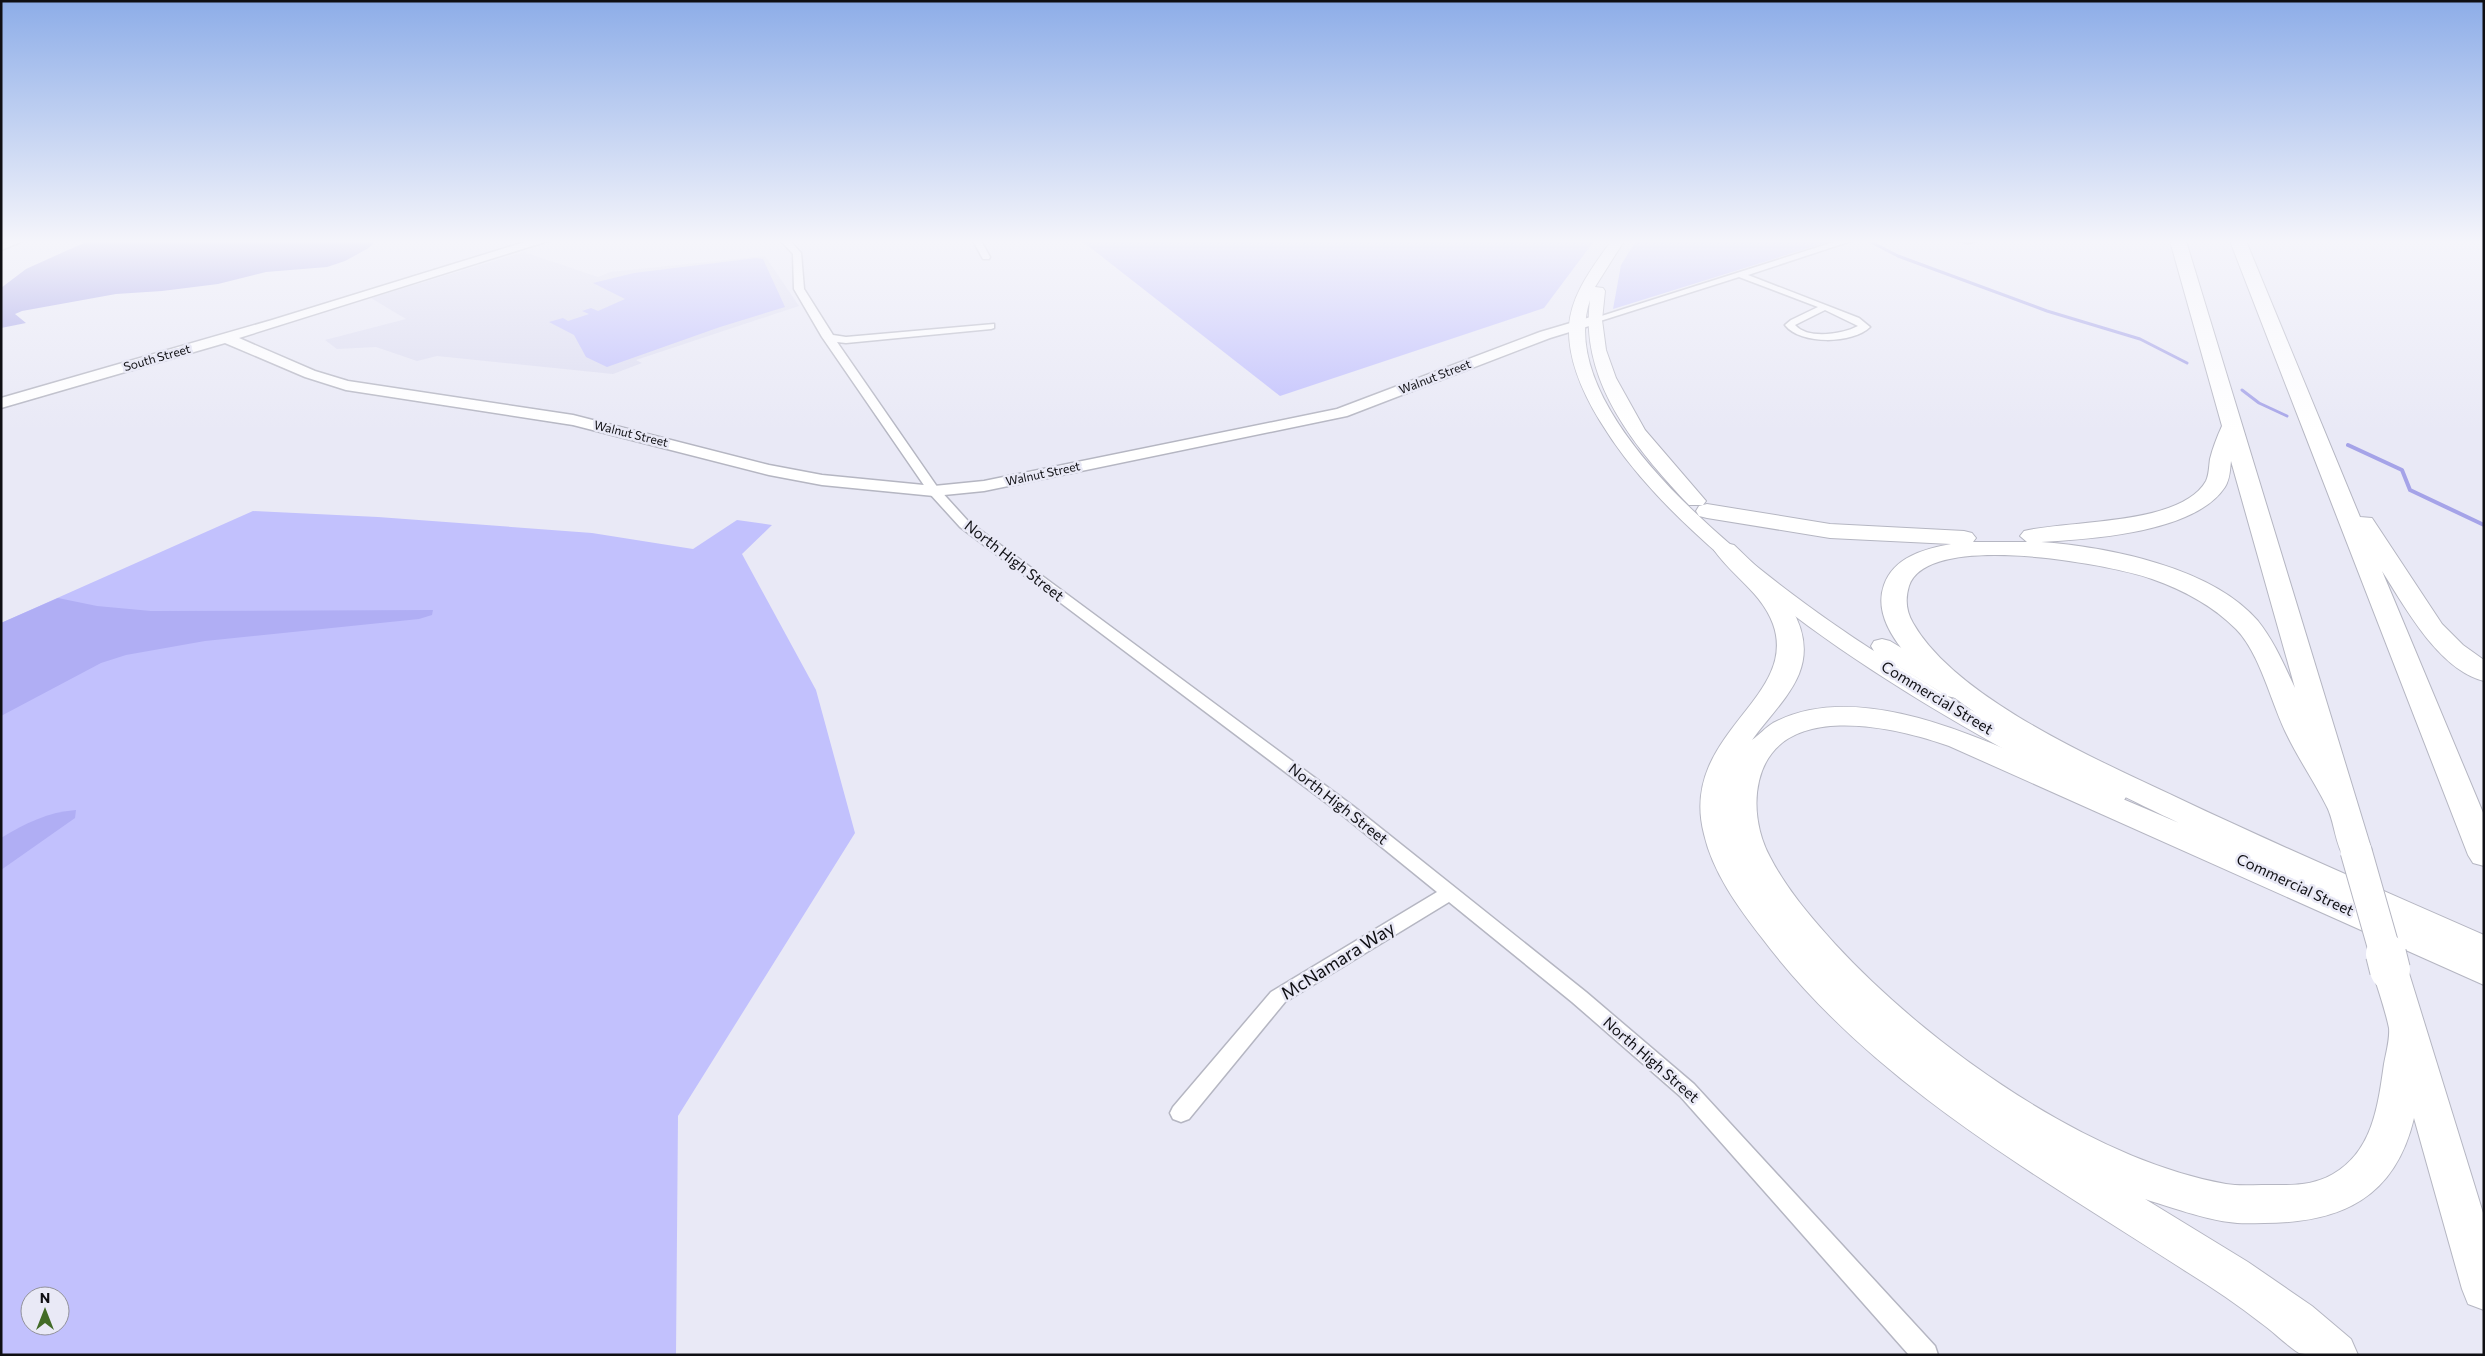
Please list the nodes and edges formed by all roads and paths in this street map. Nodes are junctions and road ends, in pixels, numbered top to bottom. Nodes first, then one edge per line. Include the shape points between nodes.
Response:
1 (336, 304) edge
2 (808, 304) edge
3 (1586, 304) edge
4 (1645, 304) edge
5 (1820, 304) edge
6 (2196, 304) edge
7 (2263, 304) edge
8 (1824, 306) junction
9 (1585, 323) junction
10 (991, 326) dead end
11 (828, 336) junction
12 (226, 338) junction
13 (1, 403) edge
14 (2232, 426) junction
15 (2335, 484) junction
16 (934, 492) junction
17 (1707, 511) junction
18 (1726, 550) junction
19 (2484, 673) edge
20 (1998, 716) junction
21 (2345, 812) junction
22 (2484, 855) edge
23 (1450, 893) junction
24 (2349, 910) junction
25 (2484, 950) edge
26 (2484, 972) edge
27 (2408, 1031) junction
28 (1181, 1113) dead end
29 (2484, 1289) edge
30 (1926, 1355) edge
31 (2335, 1355) edge

1 - 12 street, South Street
2 - 11 street, North High Street
3 - 9 main road, Commercial Street
4 - 9 street, Walnut Street
5 - 8 street
6 - 14 highway
7 - 15 highway
8 - 8 street via 1856,320 1865,327 1812,338 1792,329 1790,325 1796,319 1819,312
9 - 16 street, Walnut Street via 1545,335 1341,413 984,486
9 - 17 main road, Commercial Street via 1625,414 1658,460
9 - 18 main road, Commercial Street via 1580,352 1586,374 1617,434 1662,489
10 - 11 street via 846,340
11 - 16 street, North High Street
12 - 13 street, South Street
12 - 16 street, Walnut Street via 310,374 346,385 573,420 810,478
14 - 17 highway via 2218,477 2206,495 2173,513 2115,527 2021,537 1907,537 1809,529
14 - 21 highway
15 - 19 highway via 2372,533 2432,629 2454,651
15 - 22 highway
16 - 23 street, North High Street via 964,524 1347,810
17 - 20 main road, Commercial Street via 1759,557 1824,606 1903,659
18 - 24 main road, Commercial Street via 1824,626 1981,726 2159,821
18 - 31 highway via 1777,606 1786,622 1791,644 1785,675 1728,752 1716,790 1717,820 1723,846 1739,879 1769,924 1842,1006 1929,1080 2003,1132 2255,1292
20 - 21 highway via 1936,668 1905,633 1896,616 1892,598 1894,586 1903,572 1940,554 1992,548 2067,552 2135,566 2210,596 2250,628 2300,734
20 - 25 highway, Commercial Street via 2182,812
21 - 27 highway, bridge
23 - 28 street, McNamara Way via 1278,997
23 - 30 street, North High Street via 1687,1090
24 - 26 highway, Commercial Street
24 - 27 highway via 1959,740 1900,722 1839,717 1812,720 1775,734 1759,749 1742,790 1742,822 1758,866 1797,924 1854,986 1920,1045 2011,1110 2092,1157 2158,1186 2199,1199 2262,1207 2314,1201 2354,1184 2378,1158 2390,1129
27 - 29 highway

